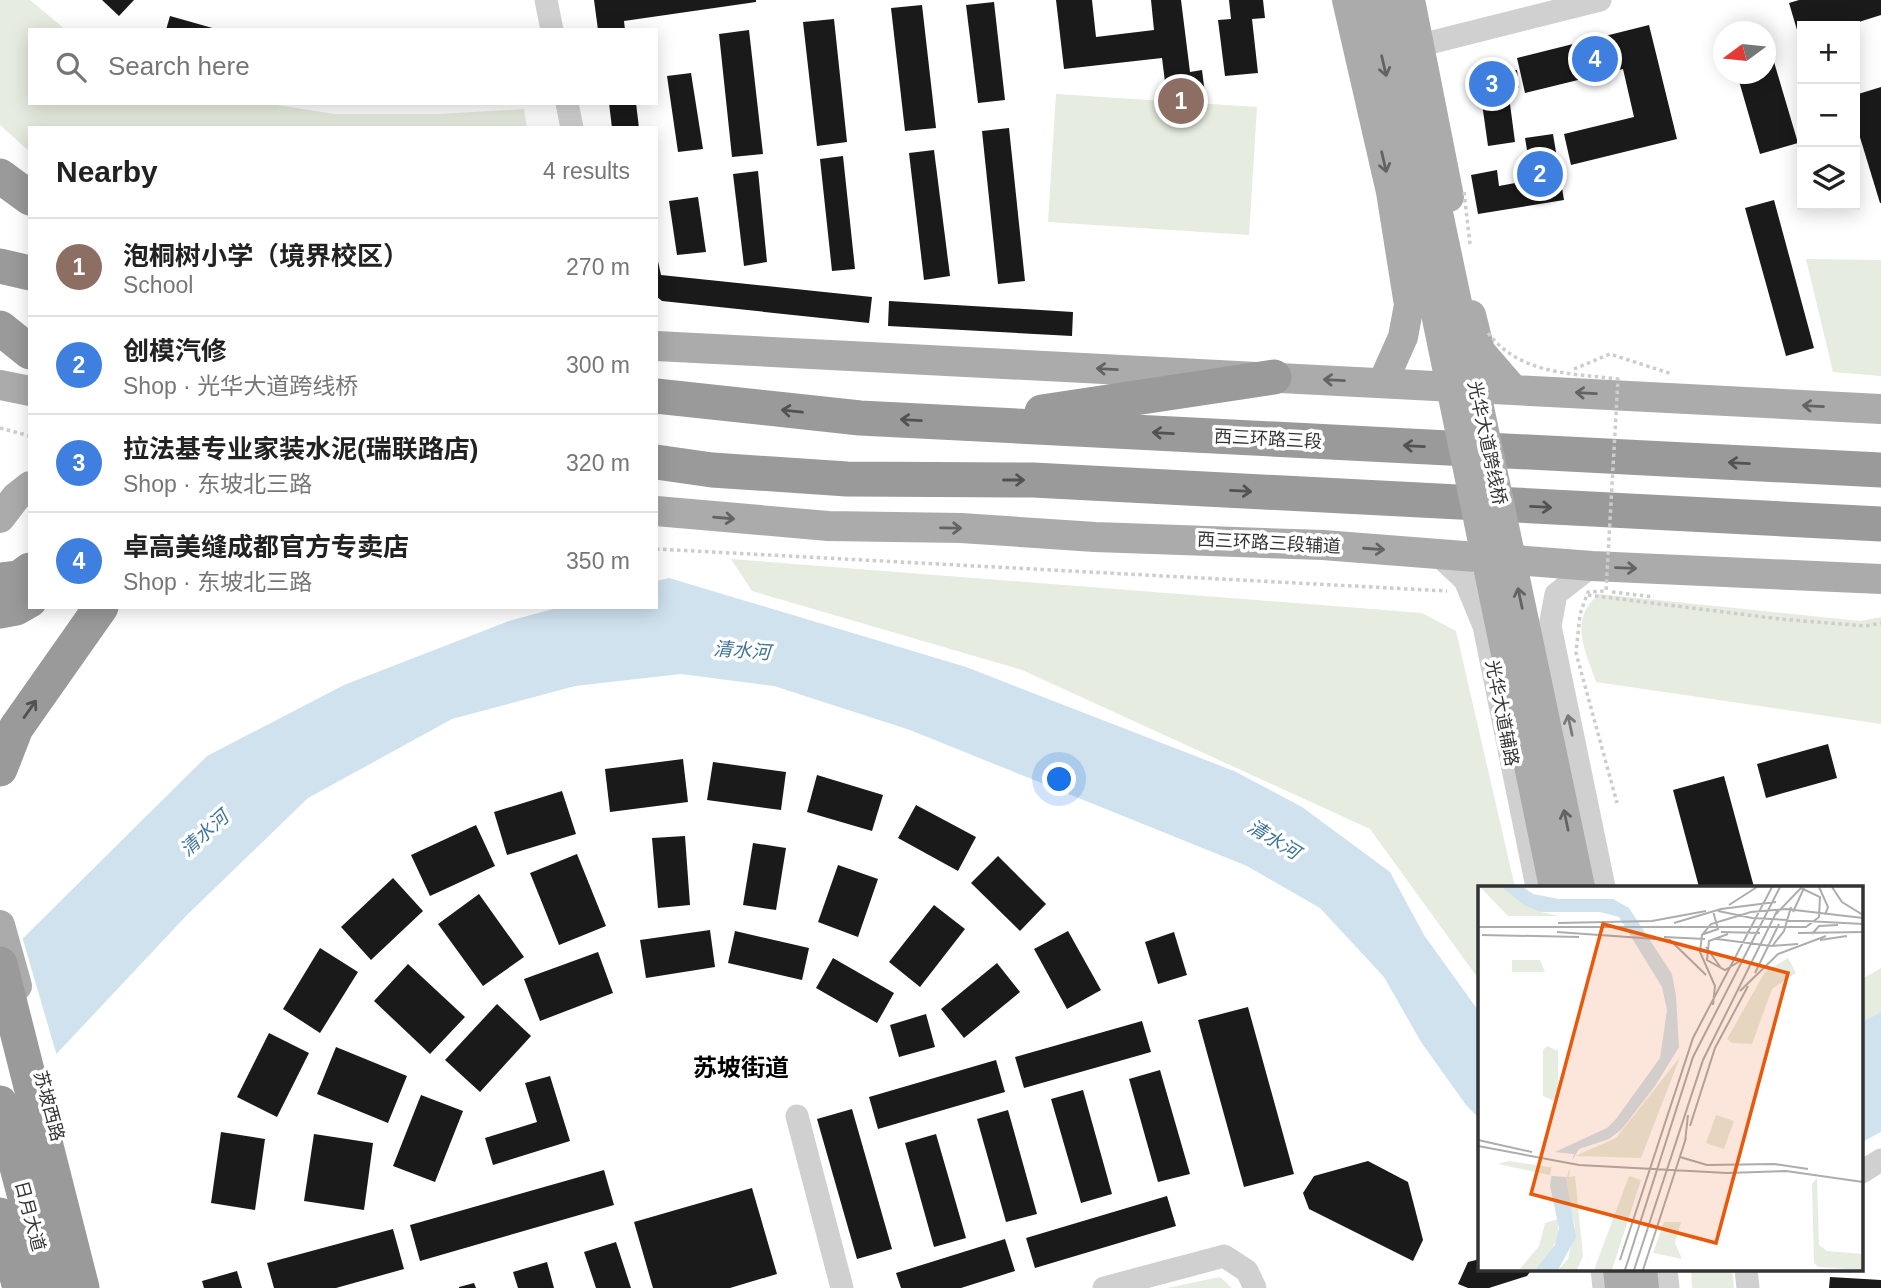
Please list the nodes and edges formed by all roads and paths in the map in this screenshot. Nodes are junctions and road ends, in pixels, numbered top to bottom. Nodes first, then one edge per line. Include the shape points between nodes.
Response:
1 (546, 0) edge
2 (1348, 0) edge
3 (1367, 0) edge
4 (1389, 0) edge
5 (1410, 0) edge
6 (1600, 0) edge
7 (552, 28) edge
8 (1421, 45) junction
9 (567, 105) edge
10 (572, 126) edge
11 (0, 176) edge
12 (1464, 192) dead end
13 (0, 197) edge
14 (28, 197) edge
15 (28, 205) edge
16 (1470, 246) dead end
17 (0, 266) edge
18 (28, 273) edge
19 (1409, 305) junction
20 (1477, 319) junction
21 (0, 326) edge
22 (28, 332) edge
23 (658, 346) edge
24 (28, 350) edge
25 (1274, 377) junction
26 (1383, 382) junction
27 (0, 385) edge
28 (1513, 389) junction
29 (28, 391) edge
30 (658, 396) edge
31 (1881, 409) edge
32 (967, 423) junction
33 (0, 428) edge
34 (28, 435) edge
35 (658, 461) edge
36 (1881, 470) edge
37 (28, 488) edge
38 (658, 511) edge
39 (0, 518) edge
40 (1760, 518) junction
41 (1881, 524) edge
42 (1881, 536) edge
43 (658, 549) edge
44 (1436, 553) junction
45 (28, 571) edge
46 (1599, 579) junction
47 (1881, 579) edge
48 (0, 580) edge
49 (1470, 591) junction
50 (1556, 593) junction
51 (1654, 597) dead end
52 (28, 601) edge
53 (100, 609) edge
54 (0, 611) edge
55 (1881, 623) edge
56 (0, 769) edge
57 (1617, 803) dead end
58 (1537, 886) edge
59 (1554, 886) edge
60 (1580, 886) edge
61 (1604, 886) edge
62 (1, 941) edge
63 (0, 1102) edge
64 (797, 1116) dead end
65 (1881, 1160) edge
66 (1864, 1171) edge
67 (0, 1215) edge
68 (1642, 1270) edge
69 (1666, 1270) edge
70 (1746, 1270) edge
71 (20, 1288) edge
72 (49, 1288) edge
73 (82, 1288) edge
74 (97, 1288) edge
75 (842, 1288) edge
76 (1104, 1288) edge
77 (1255, 1288) edge
78 (1644, 1288) edge
79 (1668, 1288) edge
80 (1748, 1288) edge

1 - 7 street
2 -> 19 main road via 1391,192
3 -> 59 main road, 光华大道跨线桥, bridge via 1392,100
60 -> 4 main road, 光华大道跨线桥, bridge via 1408,71
5 - 8 main road
6 - 8 street
8 - 20 main road
9 - 10 street
11 - 14 highway
12 - 16 path, bridge
13 - 15 main road
17 - 18 highway
19 - 20 main road
19 - 26 main road via 1403,337
20 - 28 main road via 1480,351
20 - 46 path, bridge via 1498,345 1538,370 1618,379
21 - 22 highway
21 - 24 highway
25 -> 23 main road
26 -> 25 main road
25 - 32 highway
26 - 28 main road
27 - 29 main road
31 -> 28 main road
32 -> 30 highway, 西三环路三段 via 860,418
36 -> 32 highway, 西三环路三段
33 - 34 path
35 -> 40 highway via 712,470 847,479 1033,481
37 - 39 main road
38 -> 44 main road, 西三环路三段辅道 via 828,526 961,528
40 - 41 highway
40 - 42 highway
43 - 49 path
44 - 46 main road, 西三环路三段辅道
44 - 49 street, 光华大道辅路 via 1465,580
45 - 48 highway via 19,578
46 -> 47 main road, 西三环路三段辅道
46 - 50 street
46 - 51 path
46 - 57 path, bridge via 1580,614 1576,653
49 - 58 street, 光华大道辅路 via 1484,626
50 - 55 path via 1780,619 1867,626
61 -> 50 street via 1550,626
52 - 54 highway
56 -> 53 highway via 16,727
62 - 73 highway
62 - 74 main road, 苏坡西路
63 - 72 highway, 日月大道
64 - 75 street
65 - 66 street
67 - 71 highway, 日月大道
68 - 78 main road
69 - 79 street
70 - 80 street
76 - 77 street via 1224,1256 1247,1270

